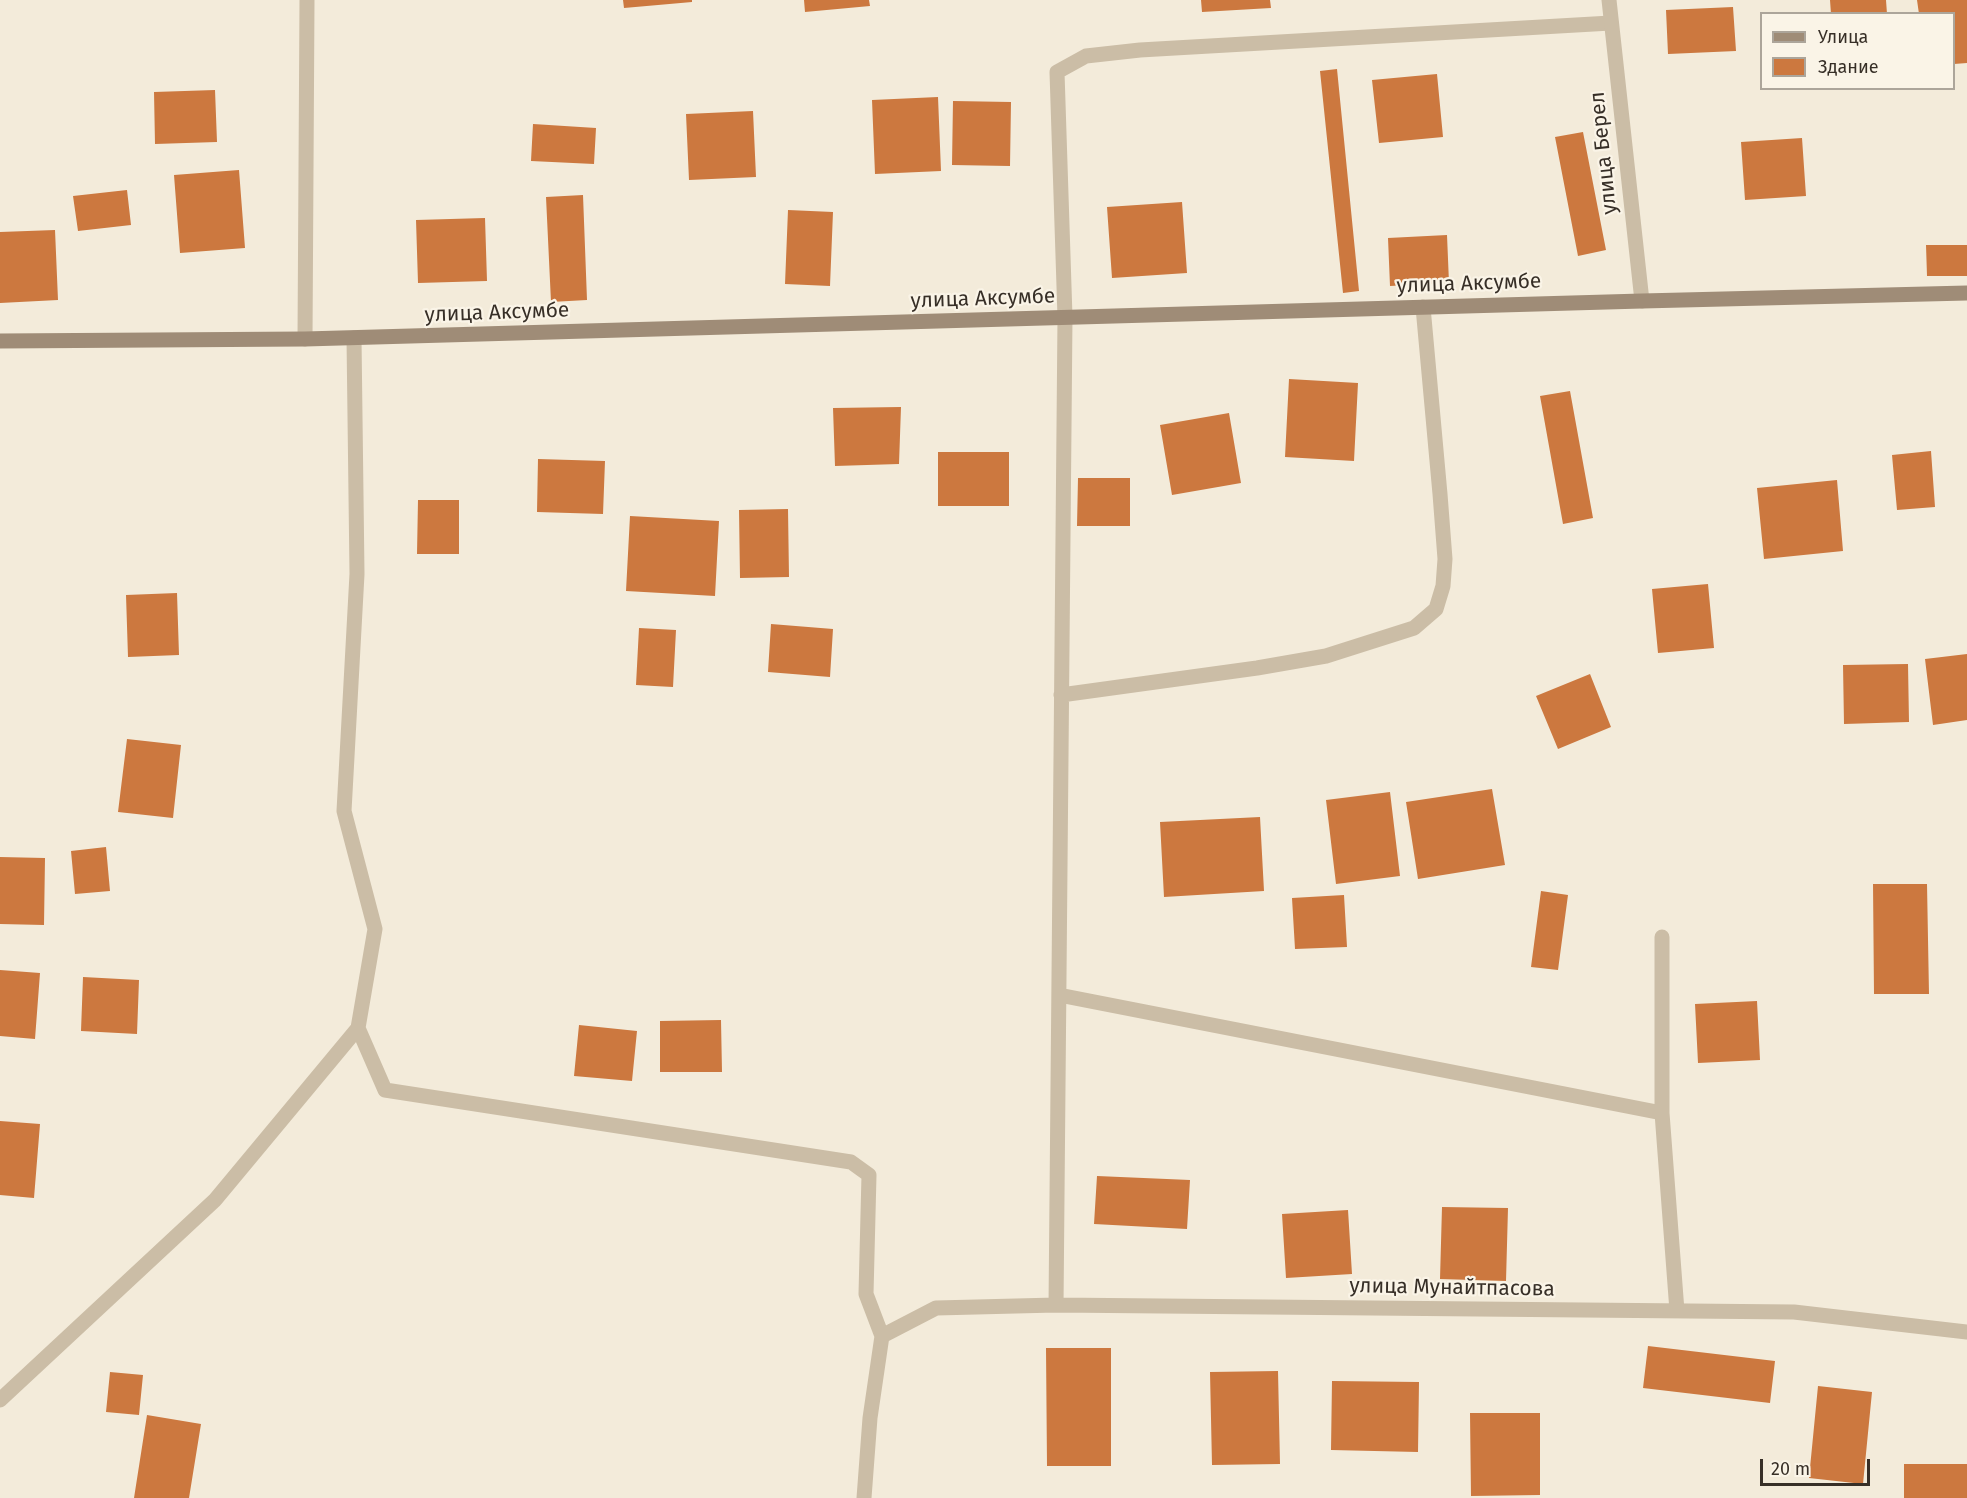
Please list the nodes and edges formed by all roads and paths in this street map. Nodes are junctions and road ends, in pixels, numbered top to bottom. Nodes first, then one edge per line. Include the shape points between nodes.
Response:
1 (307, 0) edge
2 (1609, 0) edge
3 (1611, 23) junction
4 (1967, 293) edge
5 (1642, 301) junction
6 (1423, 307) junction
7 (1065, 317) junction
8 (354, 338) junction
9 (305, 339) junction
10 (0, 341) edge
11 (1061, 695) junction
12 (1662, 937) dead end
13 (1059, 995) junction
14 (358, 1028) junction
15 (1662, 1113) junction
16 (1056, 1305) junction
17 (1677, 1311) junction
18 (1967, 1332) edge
19 (882, 1336) junction
20 (0, 1400) edge
21 (864, 1498) edge

1 - 9 street
2 - 3 street, улица Берел
3 - 5 street, улица Берел
3 - 7 street via 1086,56 1057,72
4 - 5 main road, улица Аксумбе
5 - 6 main road, улица Аксумбе
6 - 7 main road, улица Аксумбе
6 - 11 street via 1444,559 1443,586 1436,609 1414,628 1326,656
7 - 8 main road, улица Аксумбе
7 - 11 street
8 - 9 main road, улица Аксумбе
8 - 14 street via 357,574 344,811 375,929
9 - 10 main road, улица Аксумбе
11 - 13 street
12 - 15 street
13 - 15 street
13 - 16 street
14 - 19 street via 385,1090 852,1162 868,1175 866,1294
14 - 20 street via 215,1200
15 - 17 street
16 - 17 street, улица Мунайтпасова
16 - 19 street, улица Мунайтпасова via 936,1308
17 - 18 street, улица Мунайтпасова via 1794,1312
19 - 21 street

